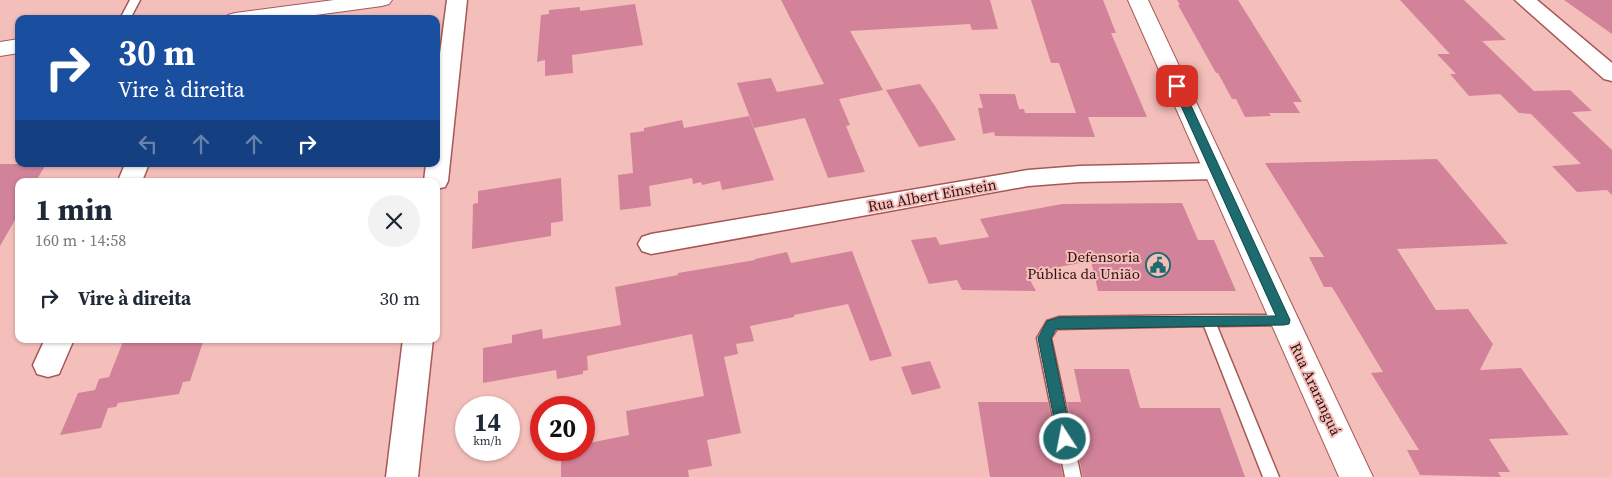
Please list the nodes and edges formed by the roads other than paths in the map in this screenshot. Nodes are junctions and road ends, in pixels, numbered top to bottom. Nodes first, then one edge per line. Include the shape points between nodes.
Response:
1 (135, 0) edge
2 (382, 0) edge
3 (457, 0) edge
4 (1138, 0) edge
5 (1525, 0) edge
6 (127, 15) edge
7 (266, 15) edge
8 (15, 46) edge
9 (0, 48) edge
10 (1612, 74) edge
11 (440, 147) edge
12 (1216, 171) junction
13 (651, 244) dead end
14 (1208, 320) junction
15 (1284, 320) junction
16 (57, 343) edge
17 (418, 343) edge
18 (48, 365) dead end
19 (402, 477) edge
20 (1073, 477) edge
21 (1271, 477) edge
22 (1356, 477) edge

1 - 6 lane
2 - 7 street
3 - 11 street
4 - 12 street, Rua Araranguá
5 - 10 street
8 - 9 street
12 - 13 street, Rua Albert Einstein via 1028,178
12 - 15 street, Rua Araranguá
14 - 15 lane
14 - 20 lane via 1060,322 1052,325 1044,338
14 - 21 lane
15 - 22 street, Rua Araranguá
16 - 18 street
17 - 19 street

